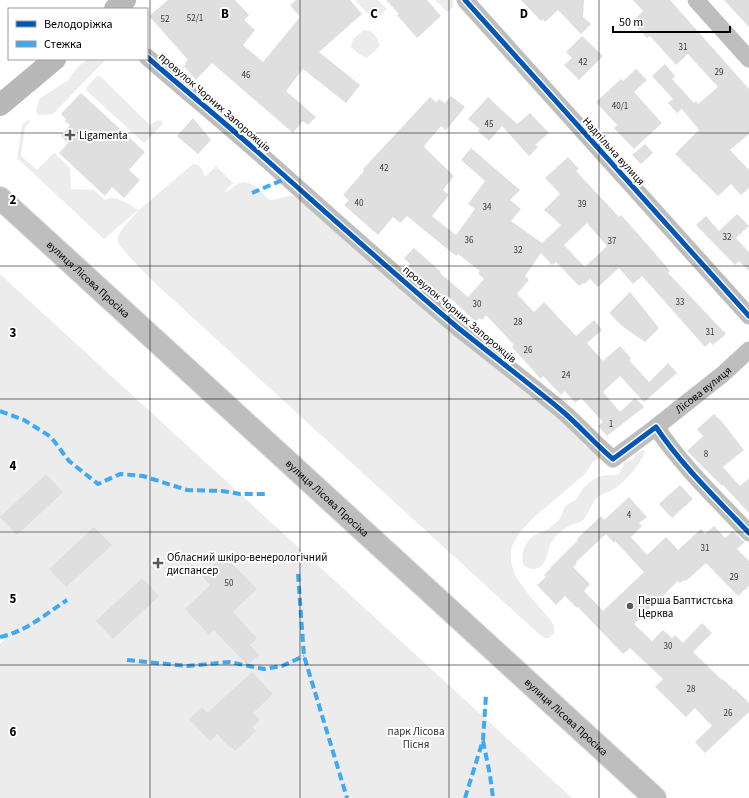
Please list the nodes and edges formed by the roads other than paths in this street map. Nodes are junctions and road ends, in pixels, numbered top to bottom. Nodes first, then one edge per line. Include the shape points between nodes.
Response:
1 (125, 0) edge
2 (464, 0) edge
3 (696, 0) edge
4 (116, 8) edge
5 (148, 57) edge
6 (749, 59) edge
7 (54, 60) edge
8 (0, 105) edge
9 (0, 198) edge
10 (749, 316) edge
11 (749, 350) edge
12 (656, 427) junction
13 (749, 533) edge
14 (655, 798) edge

1 - 4 main road
2 - 10 street, Надпільна вулиця
3 - 6 street
5 - 12 street, провулок Чорних Запорожців via 457,327 577,424 613,459
7 - 8 main road
9 - 14 main road, вулиця Лісова Просіка
11 - 12 street, Лісова вулиця
12 - 13 street via 681,460

